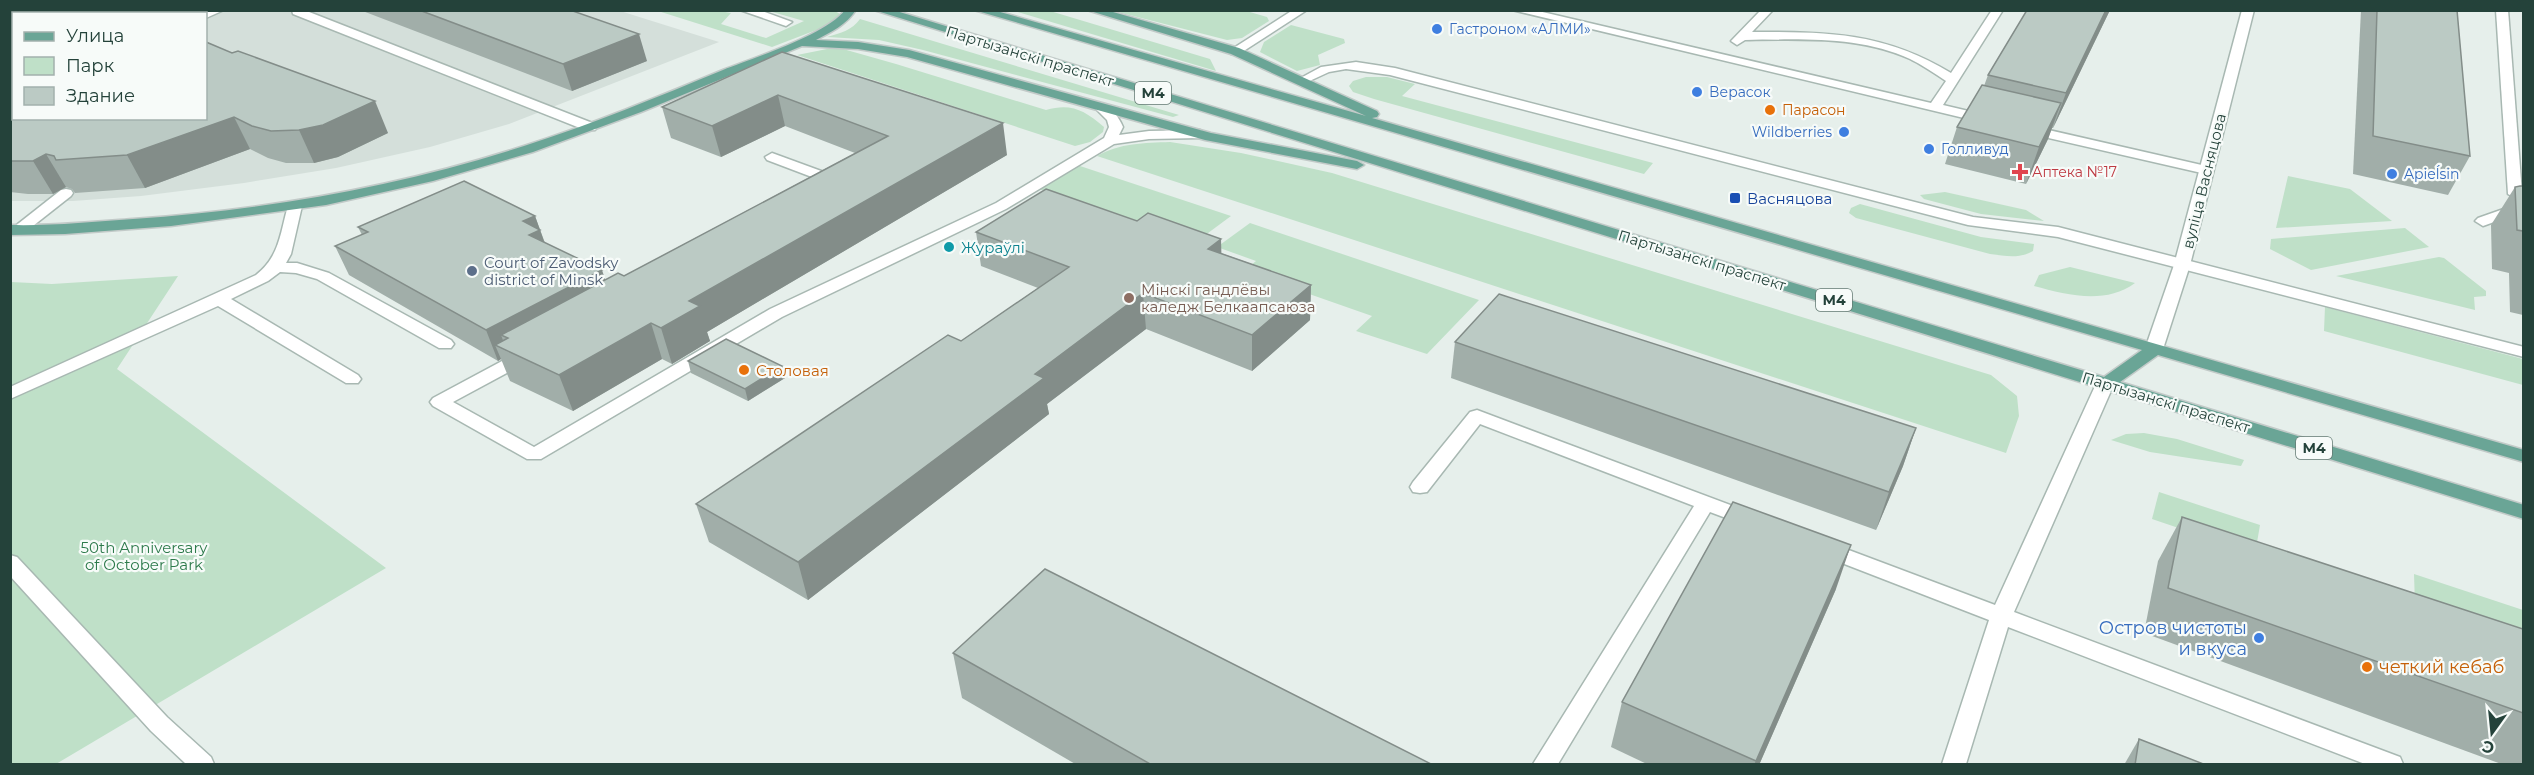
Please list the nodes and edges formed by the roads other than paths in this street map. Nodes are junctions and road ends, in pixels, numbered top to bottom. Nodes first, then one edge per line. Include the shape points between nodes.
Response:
1 (745, 10) edge
2 (851, 10) edge
3 (879, 10) edge
4 (979, 10) edge
5 (1092, 10) edge
6 (1302, 10) edge
7 (1517, 10) edge
8 (1768, 10) edge
9 (1998, 10) edge
10 (2248, 10) edge
11 (2502, 10) edge
12 (297, 12) edge
13 (786, 22) dead end
14 (1742, 36) junction
15 (795, 45) junction
16 (1235, 51) junction
17 (1722, 57) junction
18 (1303, 80) junction
19 (1954, 80) junction
20 (1935, 107) junction
21 (1103, 109) junction
22 (590, 127) junction
23 (1200, 134) junction
24 (1417, 135) junction
25 (1110, 140) junction
26 (772, 157) dead end
27 (2206, 170) junction
28 (1426, 176) junction
29 (66, 194) edge
30 (2515, 194) edge
31 (824, 195) edge
32 (295, 206) junction
33 (2523, 211) edge
34 (2483, 221) dead end
35 (15, 230) edge
36 (2182, 265) junction
37 (276, 267) junction
38 (219, 300) junction
39 (445, 344) dead end
40 (543, 346) edge
41 (2154, 349) junction
42 (2523, 352) edge
43 (352, 379) dead end
44 (2105, 384) junction
45 (10, 394) edge
46 (2523, 456) edge
47 (1420, 487) dead end
48 (1706, 503) junction
49 (2523, 512) edge
50 (1771, 528) edge
51 (1804, 541) edge
52 (10, 562) edge
53 (2001, 616) junction
54 (202, 765) edge
55 (1545, 765) edge
56 (1954, 765) edge
57 (2391, 765) edge

1 - 13 street
2 - 15 main road via 849,17
3 - 28 main road, Партызанскі праспект / М4
4 - 24 main road, Партызанскі праспект / М4
5 - 16 main road
6 - 16 street
7 - 17 street
8 - 14 street
9 - 19 street
10 - 27 street, вуліца Васняцова
11 - 30 street
12 - 22 street
14 - 17 street
14 - 19 street via 1806,36 1868,43 1912,55
15 - 21 main road via 863,44
15 - 22 main road
16 - 18 main road
17 - 20 street
18 - 24 main road
18 - 36 street via 1338,66 1381,69 1973,222 2058,232
19 - 20 street
20 - 27 street
21 - 23 main road
21 - 25 street via 1116,127
22 - 32 main road via 465,167
23 - 25 street
23 - 28 main road via 1304,157
24 - 41 main road, Партызанскі праспект / М4
25 - 40 street via 1001,206 776,313 534,455 439,402
26 - 31 street via 844,184
27 - 36 street, вуліца Васняцова
28 - 44 main road, Партызанскі праспект / М4
29 - 35 street
32 - 35 main road via 149,224
32 - 37 street via 283,255
33 - 34 street via 2515,209
36 - 41 street, вуліца Васняцова
36 - 42 street
37 - 38 street
37 - 39 street via 323,276
38 - 43 street
38 - 45 street
41 - 44 main road
41 - 46 main road, Партызанскі праспект / М4
44 - 49 main road, Партызанскі праспект / М4
44 - 53 street
47 - 48 street via 1477,416
48 - 50 street
48 - 55 street
51 - 53 street
52 - 54 street via 159,724
53 - 56 street
53 - 57 street

